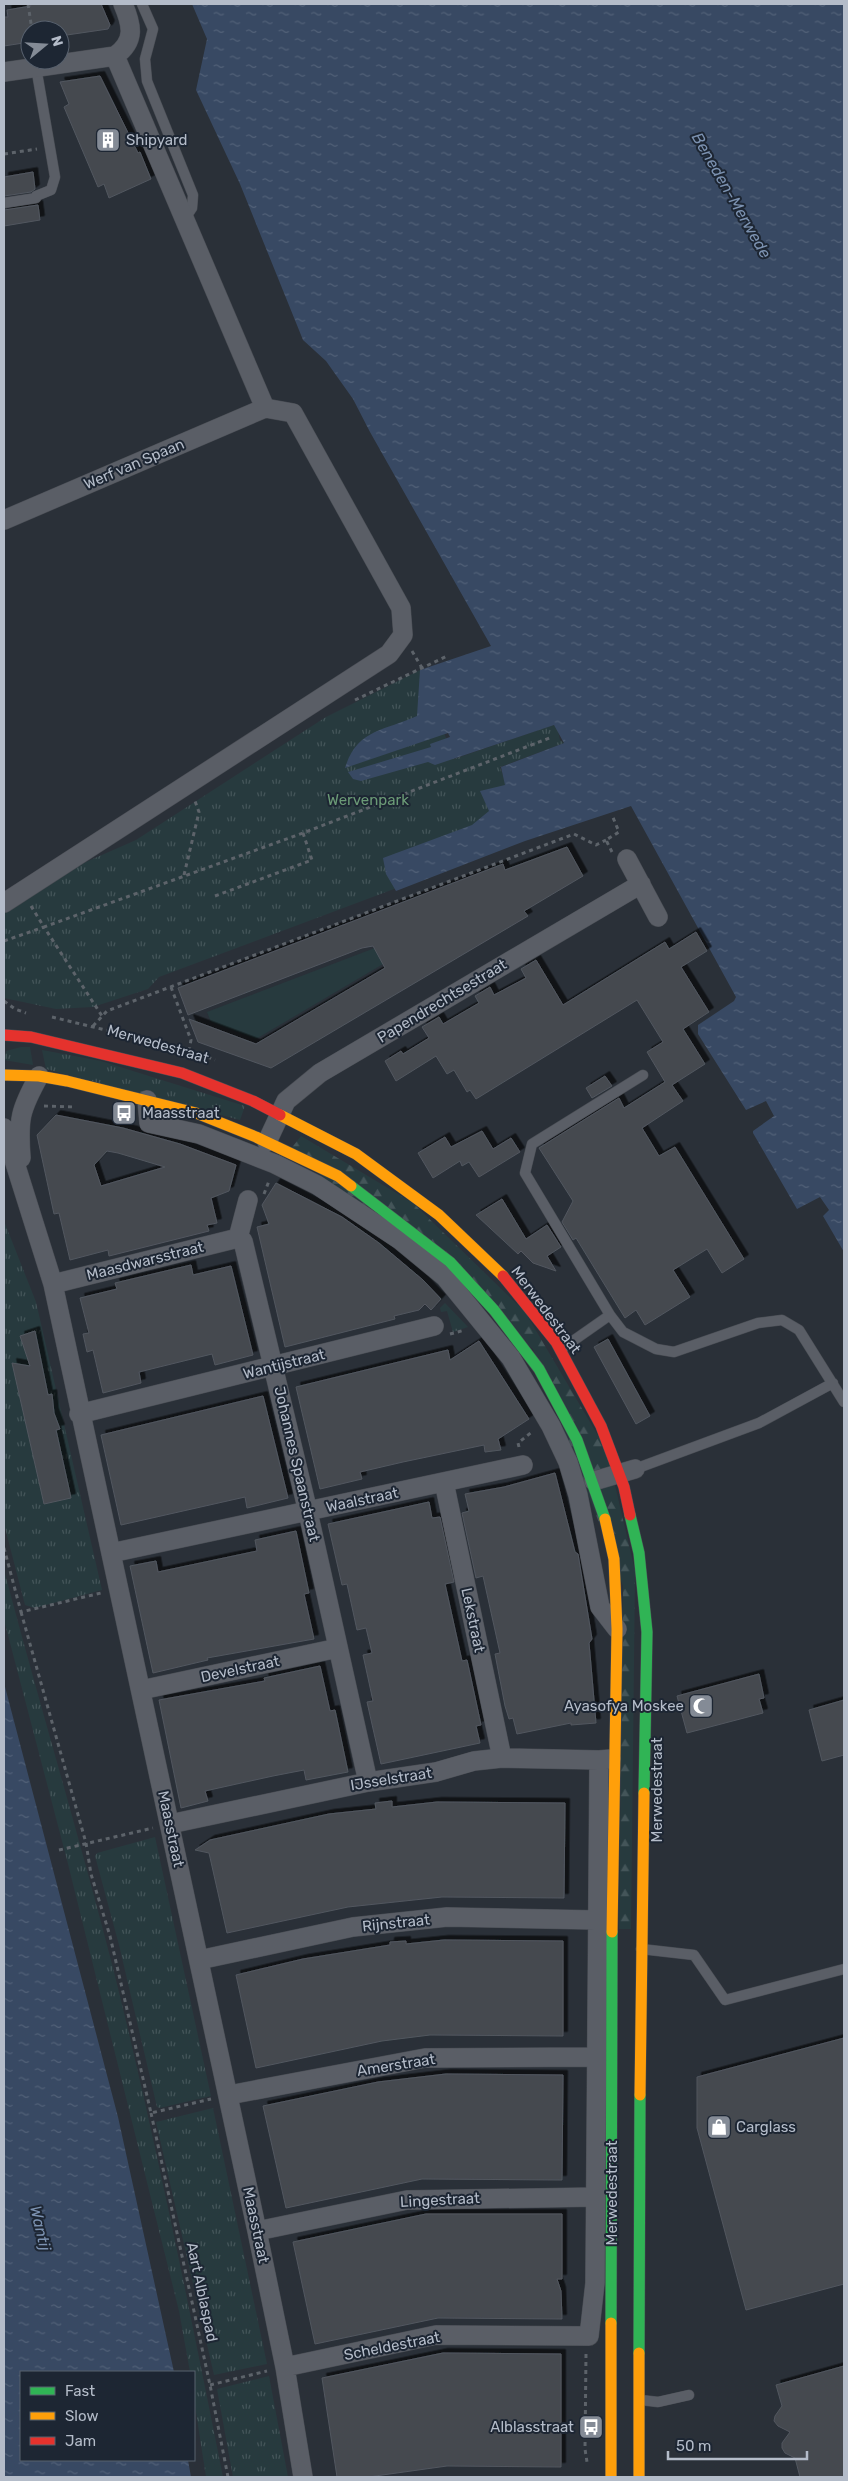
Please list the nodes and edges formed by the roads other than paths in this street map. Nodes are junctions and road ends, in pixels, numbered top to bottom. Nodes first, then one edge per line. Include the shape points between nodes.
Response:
1 (123, 4) edge
2 (142, 4) edge
3 (121, 52) junction
4 (70, 61) edge
5 (20, 70) edge
6 (37, 70) edge
7 (4, 72) edge
8 (4, 203) edge
9 (184, 220) junction
10 (265, 408) junction
11 (4, 520) edge
12 (627, 859) road end
13 (641, 884) junction
14 (4, 903) edge
15 (658, 917) dead end
16 (4, 1035) edge
17 (31, 1037) junction
18 (4, 1046) edge
19 (4, 1075) edge
20 (644, 1075) dead end
21 (39, 1076) junction
22 (147, 1100) junction
23 (280, 1114) junction
24 (4, 1128) edge
25 (267, 1142) junction
26 (22, 1184) junction
27 (248, 1200) road end
28 (238, 1238) junction
29 (53, 1284) junction
30 (610, 1315) junction
31 (434, 1326) road end
32 (560, 1351) junction
33 (274, 1367) junction
34 (833, 1384) junction
35 (844, 1402) edge
36 (79, 1414) junction
37 (523, 1465) road end
38 (627, 1472) junction
39 (594, 1481) junction
40 (444, 1482) junction
41 (308, 1512) junction
42 (111, 1553) junction
43 (617, 1629) junction
44 (338, 1648) junction
45 (141, 1690) junction
46 (502, 1758) junction
47 (607, 1759) junction
48 (368, 1782) junction
49 (170, 1824) junction
50 (596, 1920) junction
51 (612, 1947) junction
52 (641, 1949) junction
53 (199, 1960) junction
54 (844, 1969) edge
55 (595, 2057) junction
56 (229, 2095) junction
57 (595, 2196) junction
58 (257, 2231) junction
59 (595, 2283) junction
60 (612, 2308) junction
61 (589, 2336) joint
62 (285, 2366) junction
63 (690, 2395) dead end
64 (612, 2398) junction
65 (640, 2399) junction
66 (303, 2477) edge
67 (611, 2477) edge
68 (639, 2477) edge

1 - 3 street via 129,18 130,35
2 - 9 lane via 152,29 145,58 147,81 193,194 192,208
3 - 4 street
3 - 9 street
5 - 7 street
6 - 8 lane via 55,177 51,190 36,197
9 - 10 street
10 - 11 street, Werf van Spaan
10 - 14 street via 293,413 401,608 403,635 389,654
12 - 13 street
13 - 15 street
13 - 23 street, Papendrechtsestraat via 320,1074 286,1101
16 - 17 main road, Merwedestraat
17 - 18 main road
17 - 23 main road, Merwedestraat via 182,1073
19 - 21 main road, Merwedestraat
20 - 30 lane via 532,1144 525,1173
21 - 22 main road, Merwedestraat
21 - 26 street, Maasstraat via 22,1106 19,1125
22 - 25 main road, Merwedestraat via 196,1113
22 - 43 street via 149,1123 199,1134 275,1164 317,1185 400,1240 445,1277 511,1358 551,1426 568,1462 578,1495 600,1607
23 - 25 street, Papendrechtsestraat
23 - 32 main road, Merwedestraat via 356,1154 439,1215 500,1273
24 - 26 street, Maasstraat
25 - 39 main road, Merwedestraat via 338,1176 450,1262 494,1310 539,1369 577,1440
26 - 29 street, Maasstraat
27 - 28 street
28 - 29 street, Maasdwarsstraat
28 - 33 street, Johannes Spaanstraat via 243,1241
29 - 36 street, Maasstraat
30 - 32 lane
30 - 34 lane via 622,1332 656,1349 674,1352 758,1323 782,1320 799,1330
31 - 33 street, Wantijstraat
32 - 38 main road, Merwedestraat
33 - 36 street, Wantijstraat
33 - 41 street, Johannes Spaanstraat
34 - 35 lane
34 - 38 lane via 759,1423
36 - 42 street, Maasstraat
37 - 40 street, Waalstraat
38 - 39 street
38 - 52 main road, Merwedestraat via 624,1487 639,1553 647,1632
39 - 43 main road, Merwedestraat via 614,1559
40 - 41 street, Waalstraat
40 - 46 street, Lekstraat
41 - 42 street, Waalstraat
41 - 44 street, Johannes Spaanstraat
42 - 45 street, Maasstraat
43 - 47 main road, Merwedestraat
44 - 45 street, Develstraat
44 - 48 street, Johannes Spaanstraat
45 - 49 street, Maasstraat
46 - 47 street, IJsselstraat
46 - 48 street, IJsselstraat
47 - 50 street, Merwedestraat
47 - 51 main road, Merwedestraat
48 - 49 street, IJsselstraat
49 - 53 street, Maasstraat
50 - 53 street, Rijnstraat via 447,1917 354,1927
50 - 55 street, Merwedestraat
51 - 52 street
51 - 60 main road, Merwedestraat
52 - 54 lane via 694,1955 725,2000
52 - 65 main road, Merwedestraat
53 - 56 street, Maasstraat
55 - 56 street, Amerstraat via 425,2058
55 - 57 street, Merwedestraat
56 - 58 street, Maasstraat
57 - 58 street, Lingestraat via 407,2200
57 - 59 street, Merwedestraat
58 - 62 street, Maasstraat
59 - 60 street
59 - 61 street, Merwedestraat
60 - 64 main road, Merwedestraat
61 - 62 street, Scheldestraat via 436,2335
62 - 66 street, Maasstraat
63 - 65 lane via 658,2402
64 - 65 street
64 - 67 main road, Merwedestraat
65 - 68 main road, Merwedestraat

